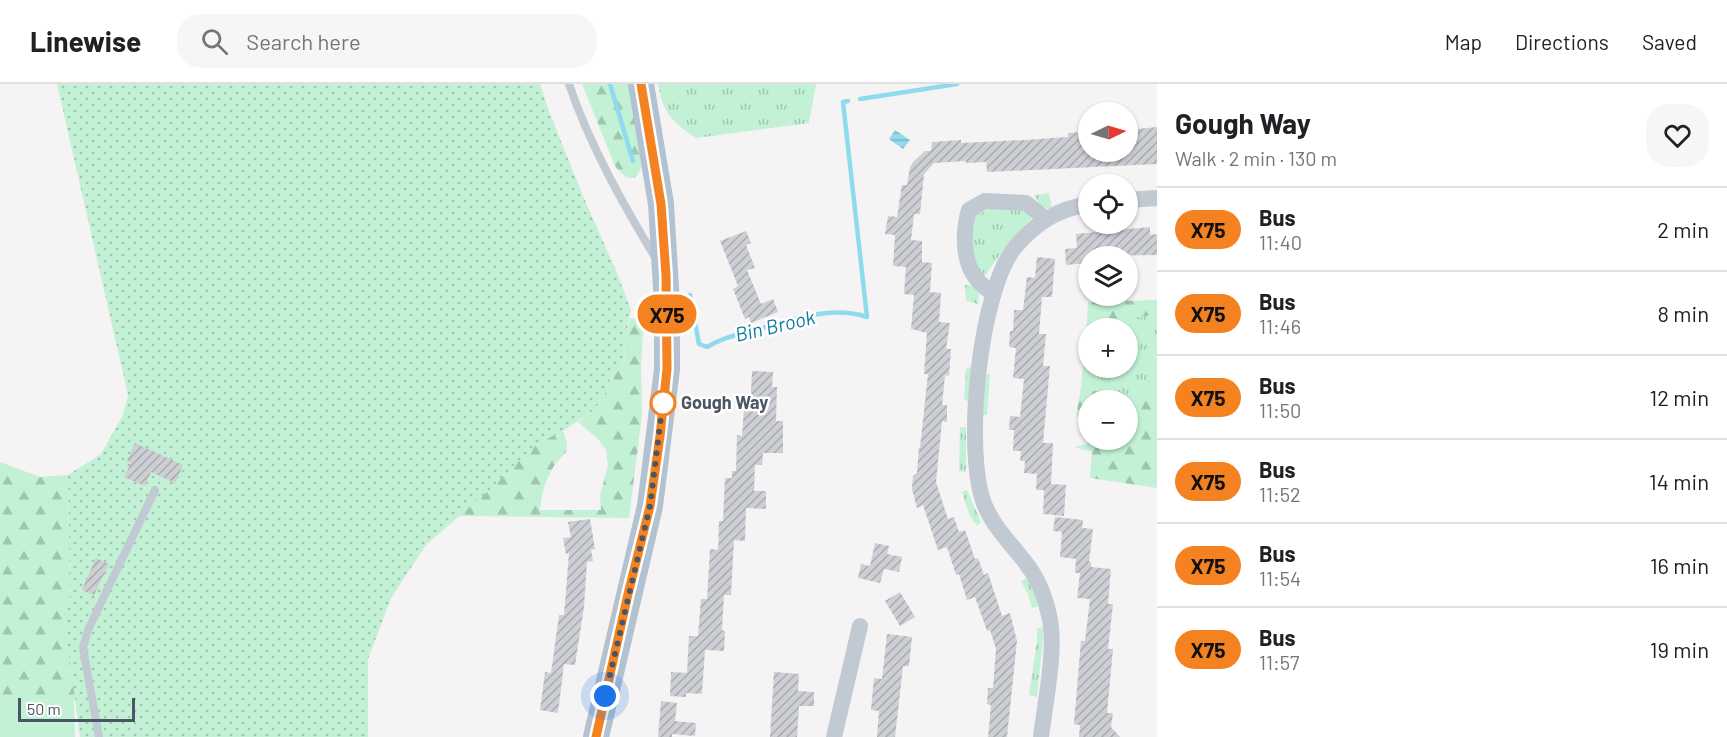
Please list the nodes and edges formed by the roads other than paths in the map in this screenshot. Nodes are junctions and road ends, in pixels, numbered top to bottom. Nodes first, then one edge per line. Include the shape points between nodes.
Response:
1 (569, 84) edge
2 (641, 84) edge
3 (1157, 198) edge
4 (1138, 199) edge
5 (1078, 206) edge
6 (1045, 218) junction
7 (666, 275) junction
8 (993, 294) junction
9 (155, 490) dead end
10 (860, 626) dead end
11 (99, 737) edge
12 (596, 737) edge
13 (834, 737) edge
14 (1041, 737) edge

1 - 7 lane via 604,167
2 - 7 main road via 661,204
3 - 4 street
5 - 6 street
6 - 8 street via 1015,247
6 - 8 street via 1026,203 985,201 969,210 968,264
7 - 12 main road via 667,369 650,506
8 - 14 street via 982,350 974,433 978,472 985,507 1035,577 1050,617 1052,640
9 - 11 lane via 83,648
10 - 13 street via 848,649

